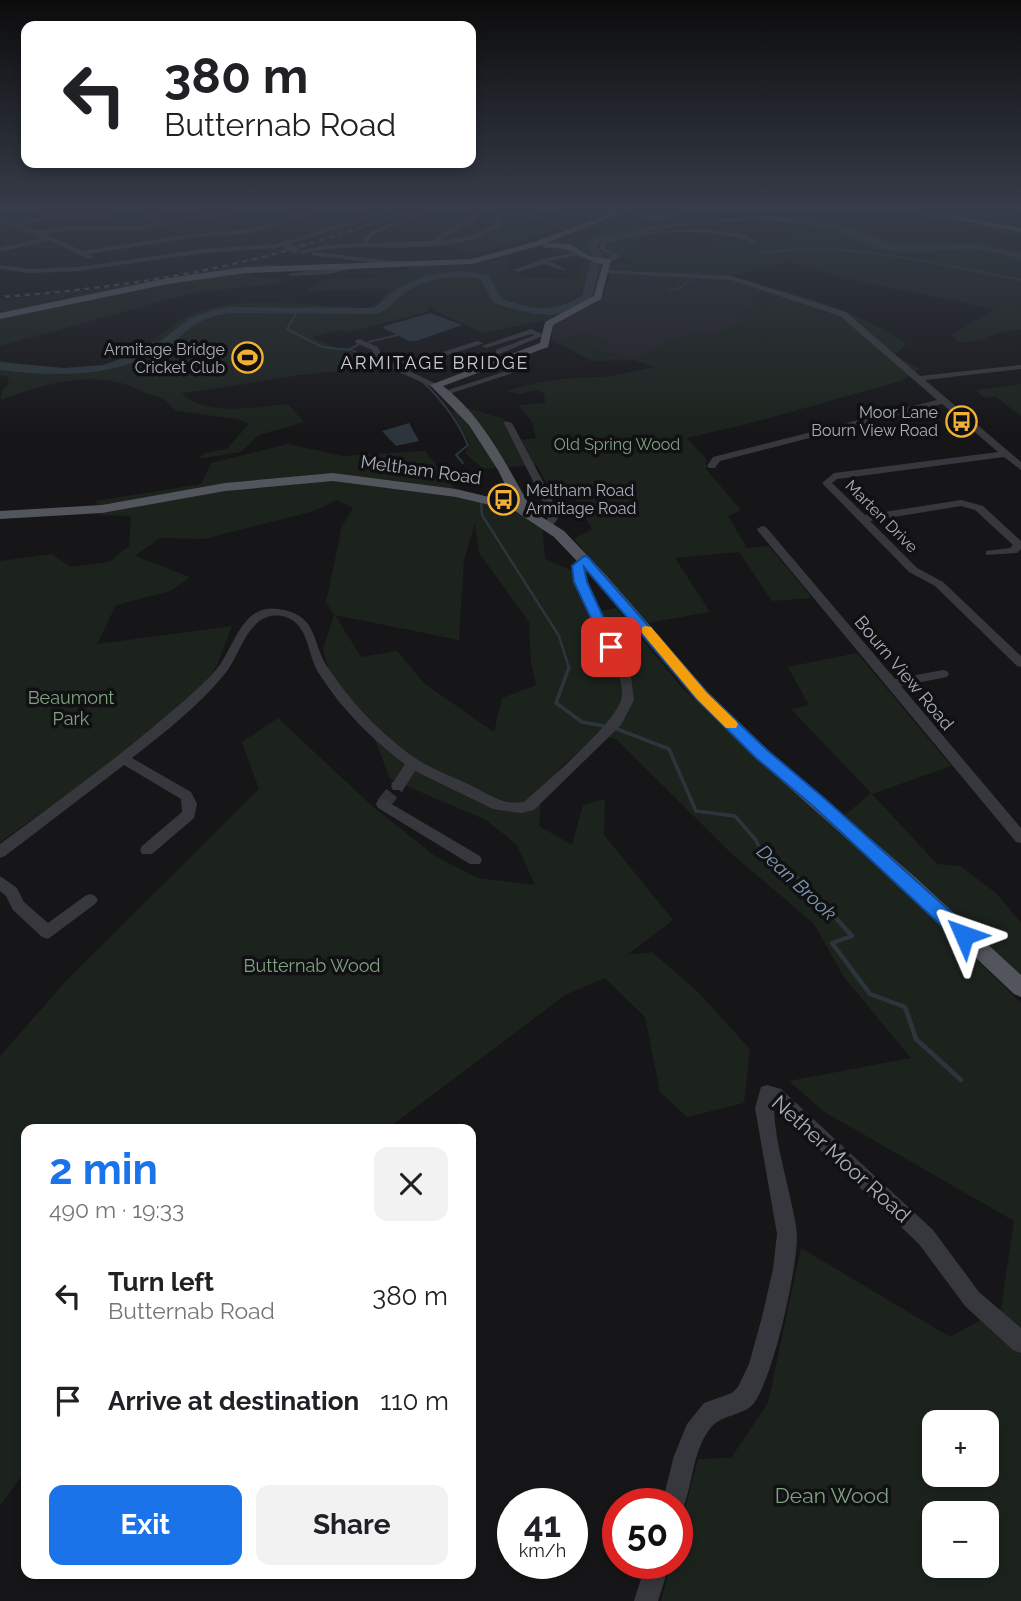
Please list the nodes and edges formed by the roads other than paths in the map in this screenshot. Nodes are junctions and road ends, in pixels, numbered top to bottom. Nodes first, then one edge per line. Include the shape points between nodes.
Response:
1 (150, 285) edge
2 (601, 285) edge
3 (759, 285) edge
4 (0, 316) edge
5 (544, 335) junction
6 (359, 341) dead end
7 (481, 344) junction
8 (499, 352) junction
9 (399, 355) dead end
10 (513, 359) junction
11 (380, 360) junction
12 (394, 365) junction
13 (1021, 367) edge
14 (521, 369) dead end
15 (916, 379) junction
16 (435, 385) junction
17 (446, 392) junction
18 (942, 401) junction
19 (508, 423) dead end
20 (1006, 454) junction
21 (712, 466) dead end
22 (1021, 467) edge
23 (519, 508) junction
24 (0, 515) edge
25 (862, 519) junction
26 (548, 525) junction
27 (762, 529) dead end
28 (990, 553) dead end
29 (584, 559) junction
30 (1021, 663) edge
31 (943, 674) dead end
32 (891, 684) junction
33 (123, 759) junction
34 (413, 763) junction
35 (398, 786) tunnel mouth
36 (383, 804) dead end
37 (1021, 838) edge
38 (147, 850) dead end
39 (0, 852) edge
40 (475, 860) dead end
41 (0, 882) edge
42 (90, 900) dead end
43 (1021, 988) edge
44 (1021, 1342) edge
45 (678, 1488) edge
46 (653, 1579) edge
47 (646, 1601) edge

1 - 4 main road
2 - 5 main road via 598,297 548,324
3 - 15 street via 843,314
5 - 7 street via 531,331
5 - 8 street
5 - 10 main road via 545,345
6 - 11 street via 375,348
7 - 8 street
7 - 12 street via 415,364 404,360
8 - 10 street
9 - 11 street
10 - 16 main road
11 - 12 street
12 - 16 street
13 - 15 street
14 - 17 street
15 - 18 street
16 - 17 main road
17 - 23 main road via 485,439 521,501
18 - 20 street
18 - 21 street via 716,459
19 - 26 street via 545,497 552,518
20 - 22 street
20 - 25 street, Marten Drive via 834,476 827,483
23 - 24 main road, Meltham Road via 456,493 333,477 226,487 81,511
23 - 26 main road, Meltham Road
25 - 28 street via 961,503 979,508 1019,545 1013,551
25 - 30 street, Marten Drive via 913,570 958,601
26 - 29 main road, Meltham Road
27 - 32 street, Bourn View Road
29 - 34 street via 578,566 581,582 628,693 626,707 616,722 537,801 520,810 500,806
29 - 43 main road, Meltham Road via 702,696
31 - 32 street
32 - 37 street, Bourn View Road
33 - 34 street via 222,672 249,623 278,613 304,622 322,669 362,719
33 - 38 street via 186,796 190,804 189,814
33 - 39 street
34 - 35 street
36 - 40 street
41 - 42 street via 12,892 18,906 48,932
44 - 45 street, Nether Moor Road via 972,1299 926,1237 772,1087 765,1095 764,1108 787,1234 781,1279 755,1380 744,1398 709,1412 694,1433
46 - 47 street

